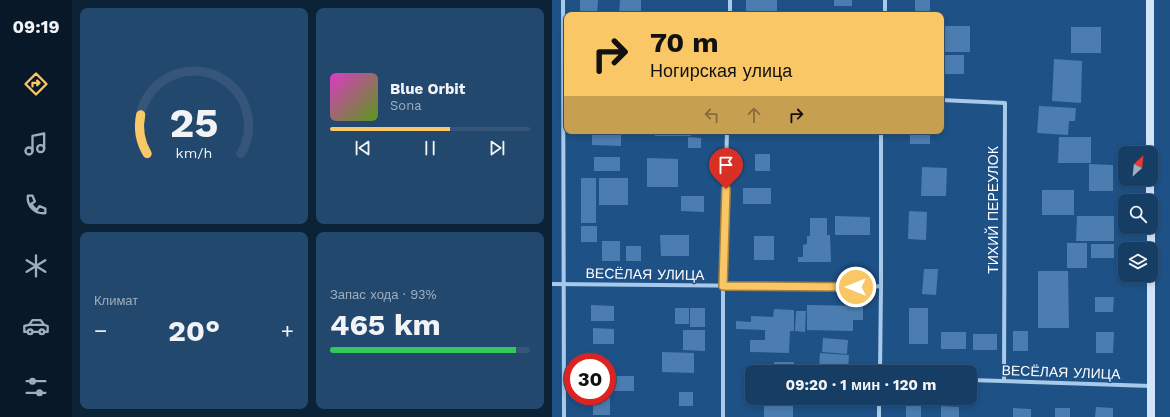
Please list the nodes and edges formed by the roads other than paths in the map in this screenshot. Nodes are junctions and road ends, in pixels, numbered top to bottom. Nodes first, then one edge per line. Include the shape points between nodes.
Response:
1 (563, 0) edge
2 (730, 0) edge
3 (885, 0) edge
4 (1150, 0) edge
5 (730, 12) edge
6 (884, 12) edge
7 (944, 100) edge
8 (727, 134) edge
9 (881, 134) edge
10 (1150, 146) edge
11 (1151, 282) edge
12 (552, 284) edge
13 (564, 284) junction
14 (723, 286) junction
15 (881, 286) junction
16 (880, 365) edge
17 (977, 380) edge
18 (1004, 381) junction
19 (1151, 386) junction
20 (879, 405) edge
21 (564, 417) edge
22 (723, 417) edge
23 (879, 417) edge
24 (1151, 417) edge

1 - 13 street
2 - 5 street
3 - 6 street
4 - 10 main road
7 - 18 street, ТИХИЙ ПЕРЕУЛОК via 1005,103
8 - 14 street
9 - 15 street
11 - 19 main road
12 - 13 street, ВЕСЁЛАЯ УЛИЦА
13 - 14 street, ВЕСЁЛАЯ УЛИЦА
13 - 21 street
14 - 15 street, ВЕСЁЛАЯ УЛИЦА
14 - 22 street
15 - 16 street
17 - 18 street, ВЕСЁЛАЯ УЛИЦА
18 - 19 street, ВЕСЁЛАЯ УЛИЦА
19 - 24 main road
20 - 23 street

